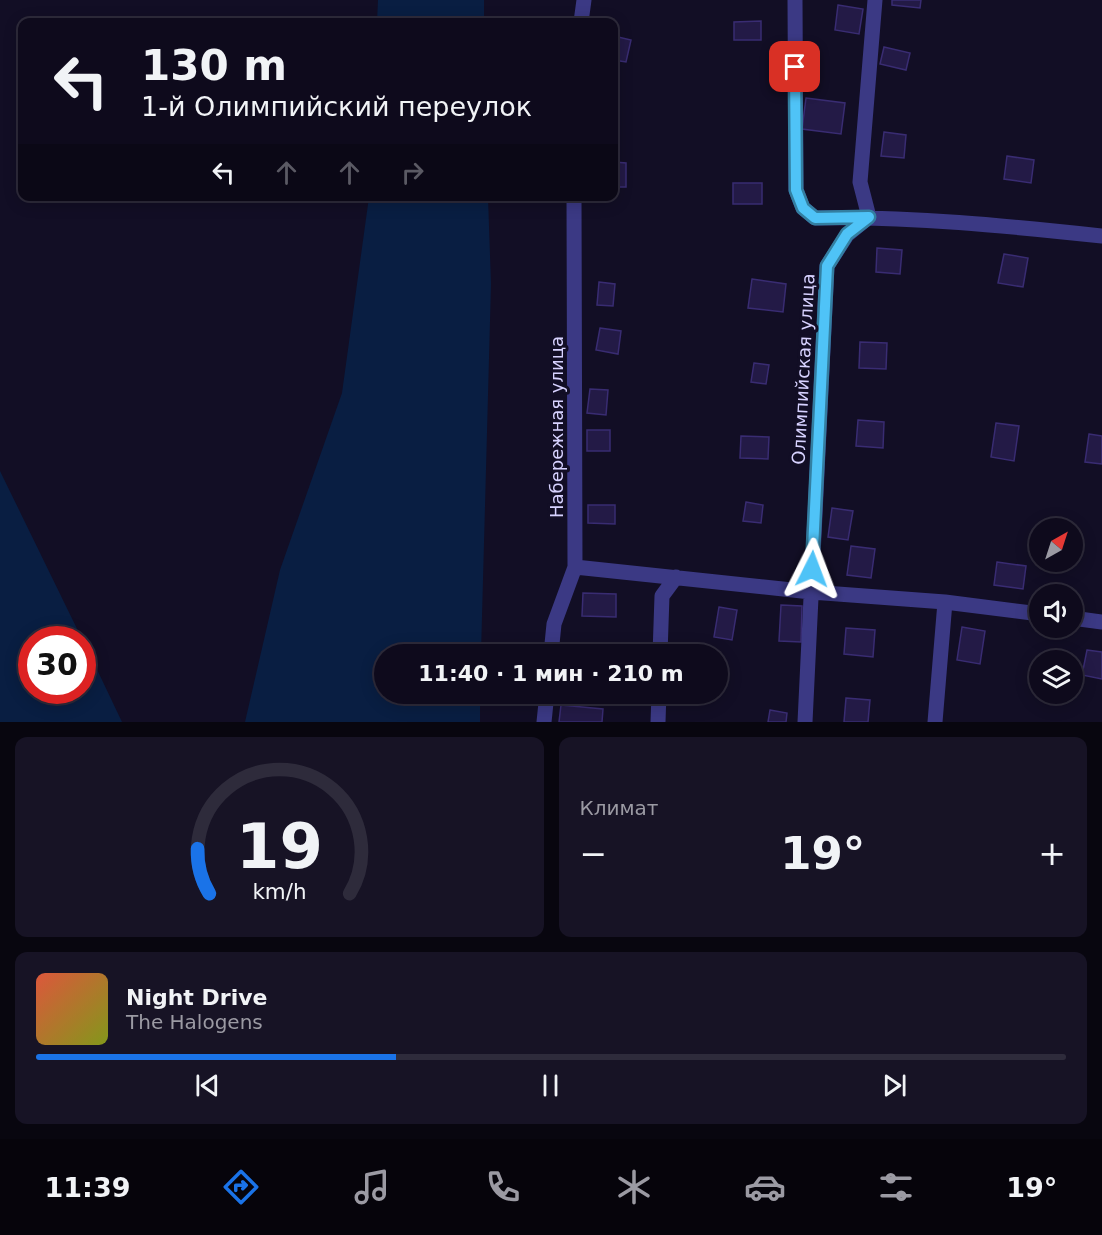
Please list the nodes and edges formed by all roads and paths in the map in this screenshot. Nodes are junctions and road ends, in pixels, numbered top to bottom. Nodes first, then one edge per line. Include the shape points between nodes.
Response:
1 (584, 0) edge
2 (795, 0) edge
3 (875, 0) edge
4 (582, 18) edge
5 (574, 201) edge
6 (869, 217) junction
7 (1102, 236) edge
8 (576, 567) junction
9 (676, 577) junction
10 (811, 592) junction
11 (945, 602) junction
12 (1029, 613) edge
13 (1083, 619) edge
14 (1102, 622) edge
15 (552, 644) edge
16 (660, 644) edge
17 (546, 704) edge
18 (659, 704) edge
19 (544, 722) edge
20 (658, 722) edge
21 (805, 722) edge
22 (935, 722) edge

1 - 4 street
2 - 6 street via 796,190 803,208 815,218
3 - 6 street via 860,182
5 - 8 street, Набережная улица
6 - 7 street
6 - 10 street, Олимпийская улица via 847,234 827,266
8 - 9 street
8 - 15 street, Набережная улица via 554,624
9 - 10 street
9 - 16 street via 662,596
10 - 11 street
10 - 21 street, Олимпийская улица
11 - 12 street
11 - 22 street
13 - 14 street
17 - 19 street
18 - 20 street

